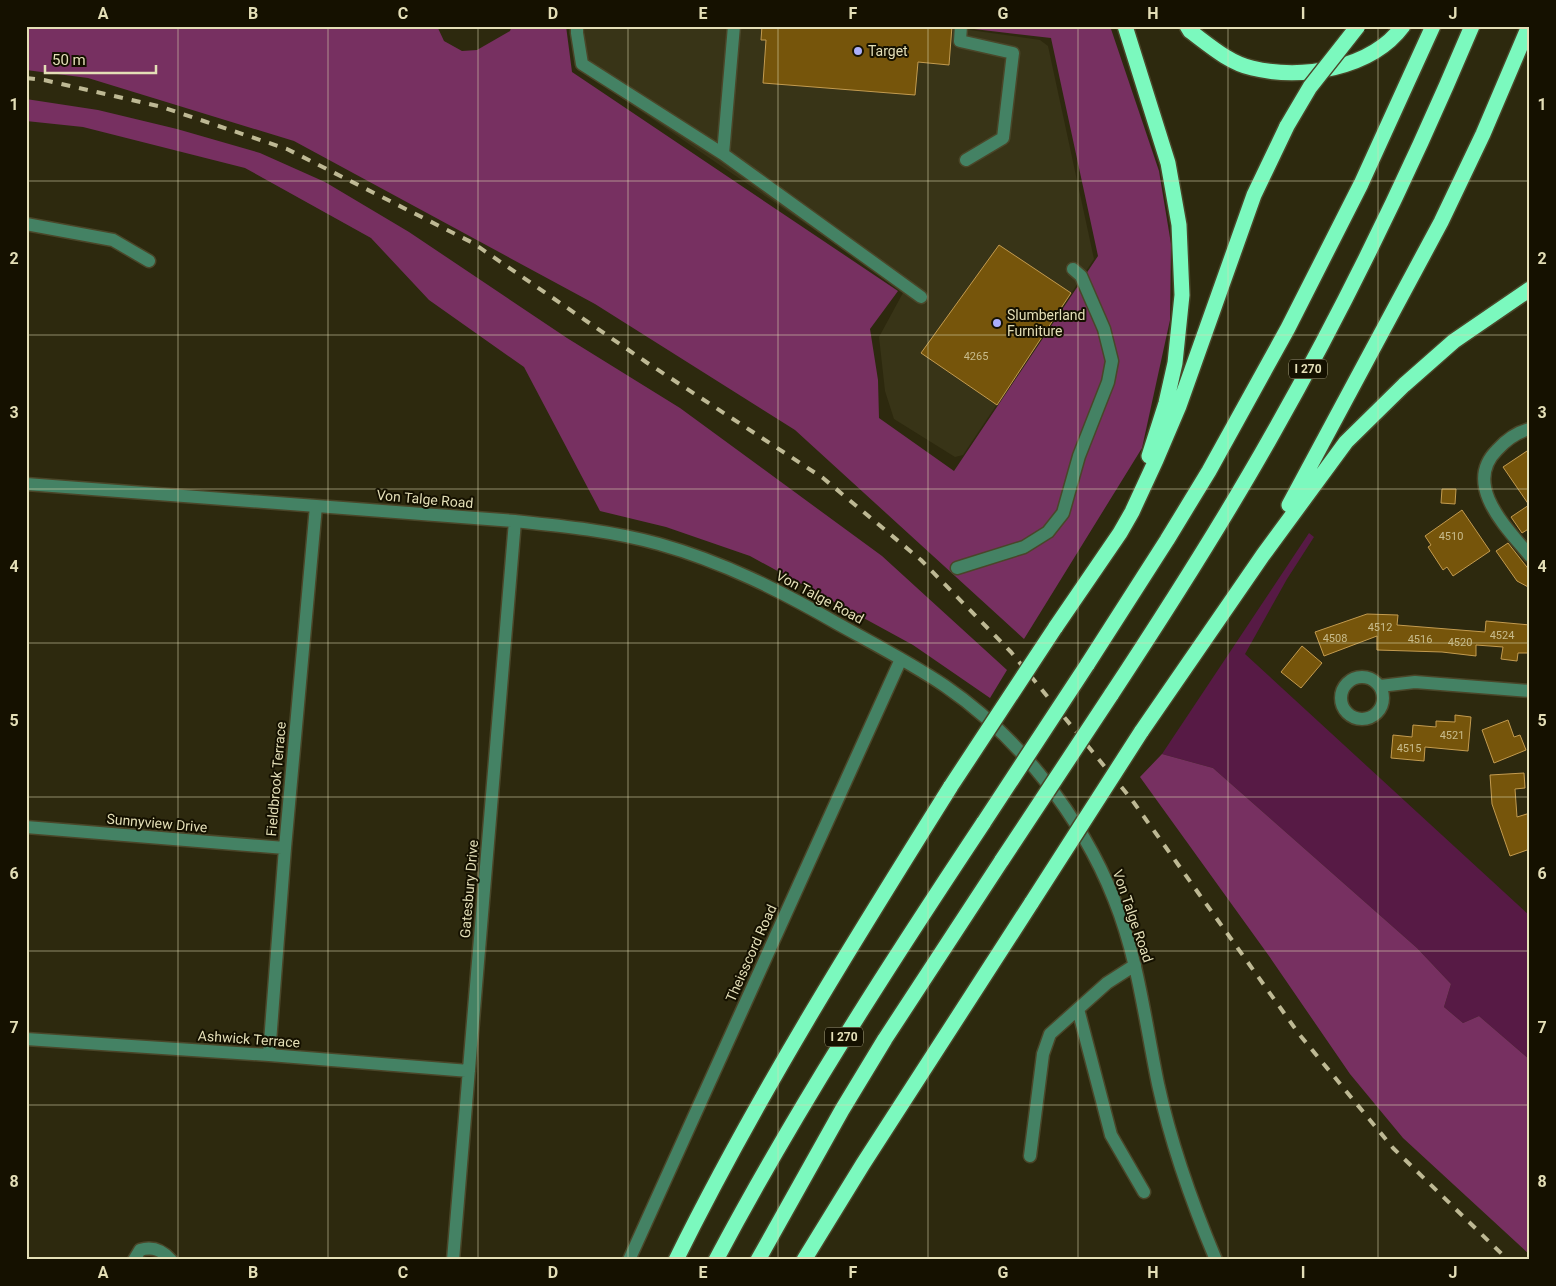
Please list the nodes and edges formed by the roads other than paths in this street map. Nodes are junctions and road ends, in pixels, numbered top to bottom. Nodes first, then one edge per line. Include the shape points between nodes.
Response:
1 (577, 26) edge
2 (734, 26) edge
3 (961, 26) edge
4 (1125, 26) edge
5 (1187, 26) edge
6 (1358, 26) edge
7 (1403, 26) edge
8 (1432, 26) edge
9 (1472, 26) edge
10 (1529, 26) edge
11 (723, 154) junction
12 (966, 160) dead end
13 (26, 224) edge
14 (149, 261) dead end
15 (1073, 269) dead end
16 (1530, 289) edge
17 (921, 297) dead end
18 (1530, 429) edge
19 (26, 484) edge
20 (316, 506) junction
21 (1132, 512) junction
22 (515, 522) junction
23 (1263, 555) junction
24 (1530, 556) edge
25 (957, 568) dead end
26 (901, 659) junction
27 (1380, 686) dead end
28 (1530, 691) edge
29 (26, 827) edge
30 (285, 848) junction
31 (1135, 966) junction
32 (1078, 1010) junction
33 (26, 1039) edge
34 (269, 1055) junction
35 (469, 1071) junction
36 (1030, 1156) dead end
37 (1144, 1192) dead end
38 (134, 1260) edge
39 (171, 1260) edge
40 (453, 1260) edge
41 (629, 1260) edge
42 (676, 1260) edge
43 (716, 1260) edge
44 (758, 1260) edge
45 (804, 1260) edge
46 (1216, 1260) edge

1 - 11 street via 582,64
2 - 11 street
3 - 12 street via 960,41 1013,53 1003,138
4 - 21 highway via 1168,163 1179,225 1182,294 1175,363 1166,403
5 - 7 highway via 1218,53 1251,68 1288,73 1325,71 1364,58 1396,36
6 - 21 highway, bridge via 1310,88 1287,126 1254,195 1179,406
8 - 43 highway, I 270, bridge via 1361,184 1288,328 1208,471 1087,665 846,1035
9 - 44 highway, I 270, bridge via 1424,138 1349,292 1272,435 1111,695 886,1039
10 - 23 highway via 1441,222
11 - 17 street
13 - 14 street via 113,240
15 - 25 street via 1082,276 1104,328 1112,361 1108,382 1079,456 1063,513 1048,532 1024,547
16 - 23 highway via 1454,341 1397,391 1346,442
18 - 24 street via 1505,441 1492,454 1482,479 1496,515
19 - 20 street, Von Talge Road
20 - 22 street, Von Talge Road
20 - 30 street, Fieldbrook Terrace
21 - 42 highway, bridge via 951,786 823,992 723,1166
22 - 26 street, Von Talge Road via 630,538 715,562 788,596
22 - 35 street, Gatesbury Drive
23 - 45 highway, bridge via 1141,732
26 - 31 street, Von Talge Road via 946,688 989,722 1060,800 1105,876 1128,937
26 - 41 street, Theisscord Road
27 - 28 street via 1415,682
29 - 30 street, Sunnyview Drive
30 - 34 street, Fieldbrook Terrace
31 - 32 street via 1107,983
31 - 46 street, Von Talge Road via 1172,1137
32 - 36 street via 1050,1034 1043,1054
32 - 37 street via 1111,1135
33 - 34 street, Ashwick Terrace
34 - 35 street, Ashwick Terrace
35 - 40 street, Gatesbury Drive
38 - 39 street via 140,1250 149,1248 166,1254

